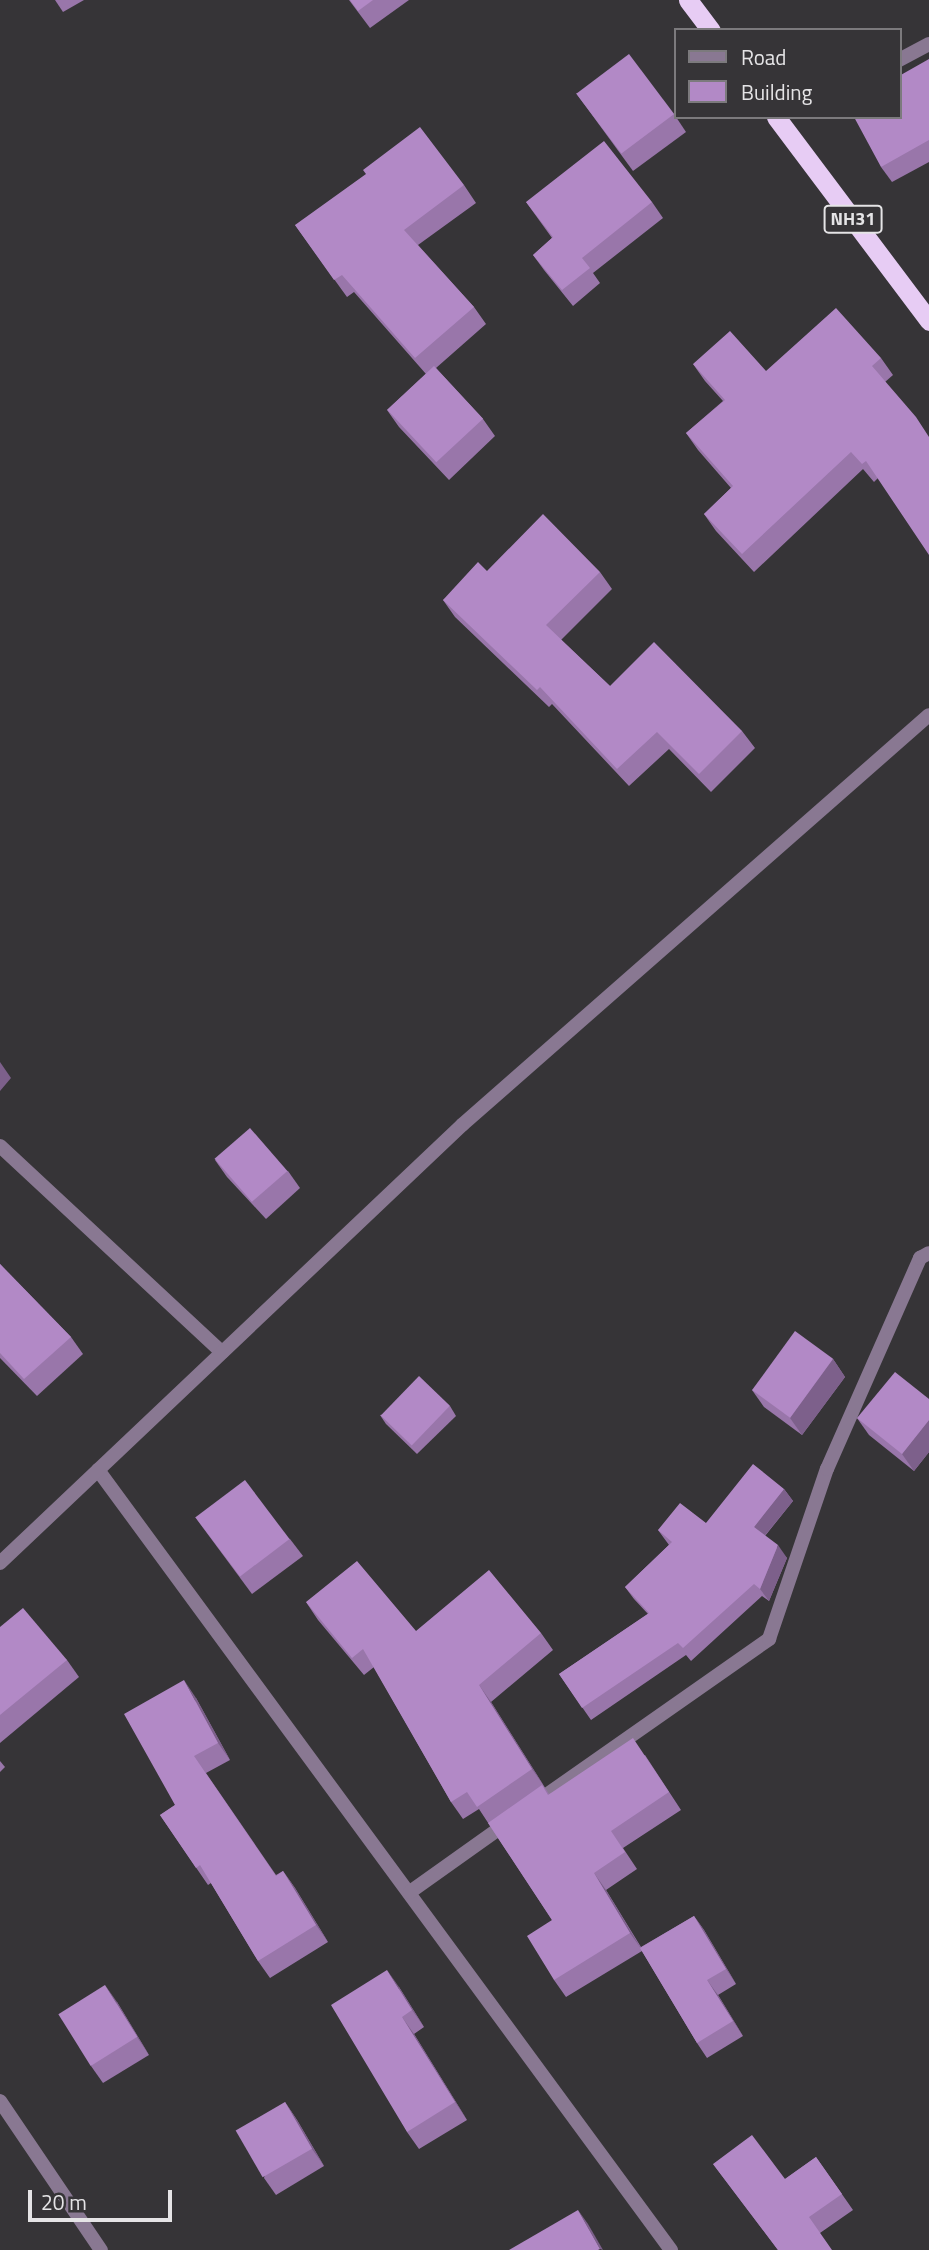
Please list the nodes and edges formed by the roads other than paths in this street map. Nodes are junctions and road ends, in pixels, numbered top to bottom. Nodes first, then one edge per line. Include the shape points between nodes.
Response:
1 (688, 0) edge
2 (709, 28) edge
3 (929, 44) edge
4 (901, 59) edge
5 (784, 120) edge
6 (929, 321) edge
7 (929, 715) edge
8 (0, 1146) edge
9 (929, 1254) edge
10 (222, 1352) junction
11 (98, 1470) junction
12 (0, 1563) edge
13 (410, 1892) junction
14 (0, 2101) edge
15 (101, 2250) edge
16 (671, 2250) edge

1 - 2 highway
3 - 4 street
5 - 6 highway, NH31
7 - 10 street via 462,1125
8 - 10 street
9 - 13 street via 920,1258 827,1469 769,1639
10 - 11 street
11 - 12 street
11 - 13 street
13 - 16 street
14 - 15 street

